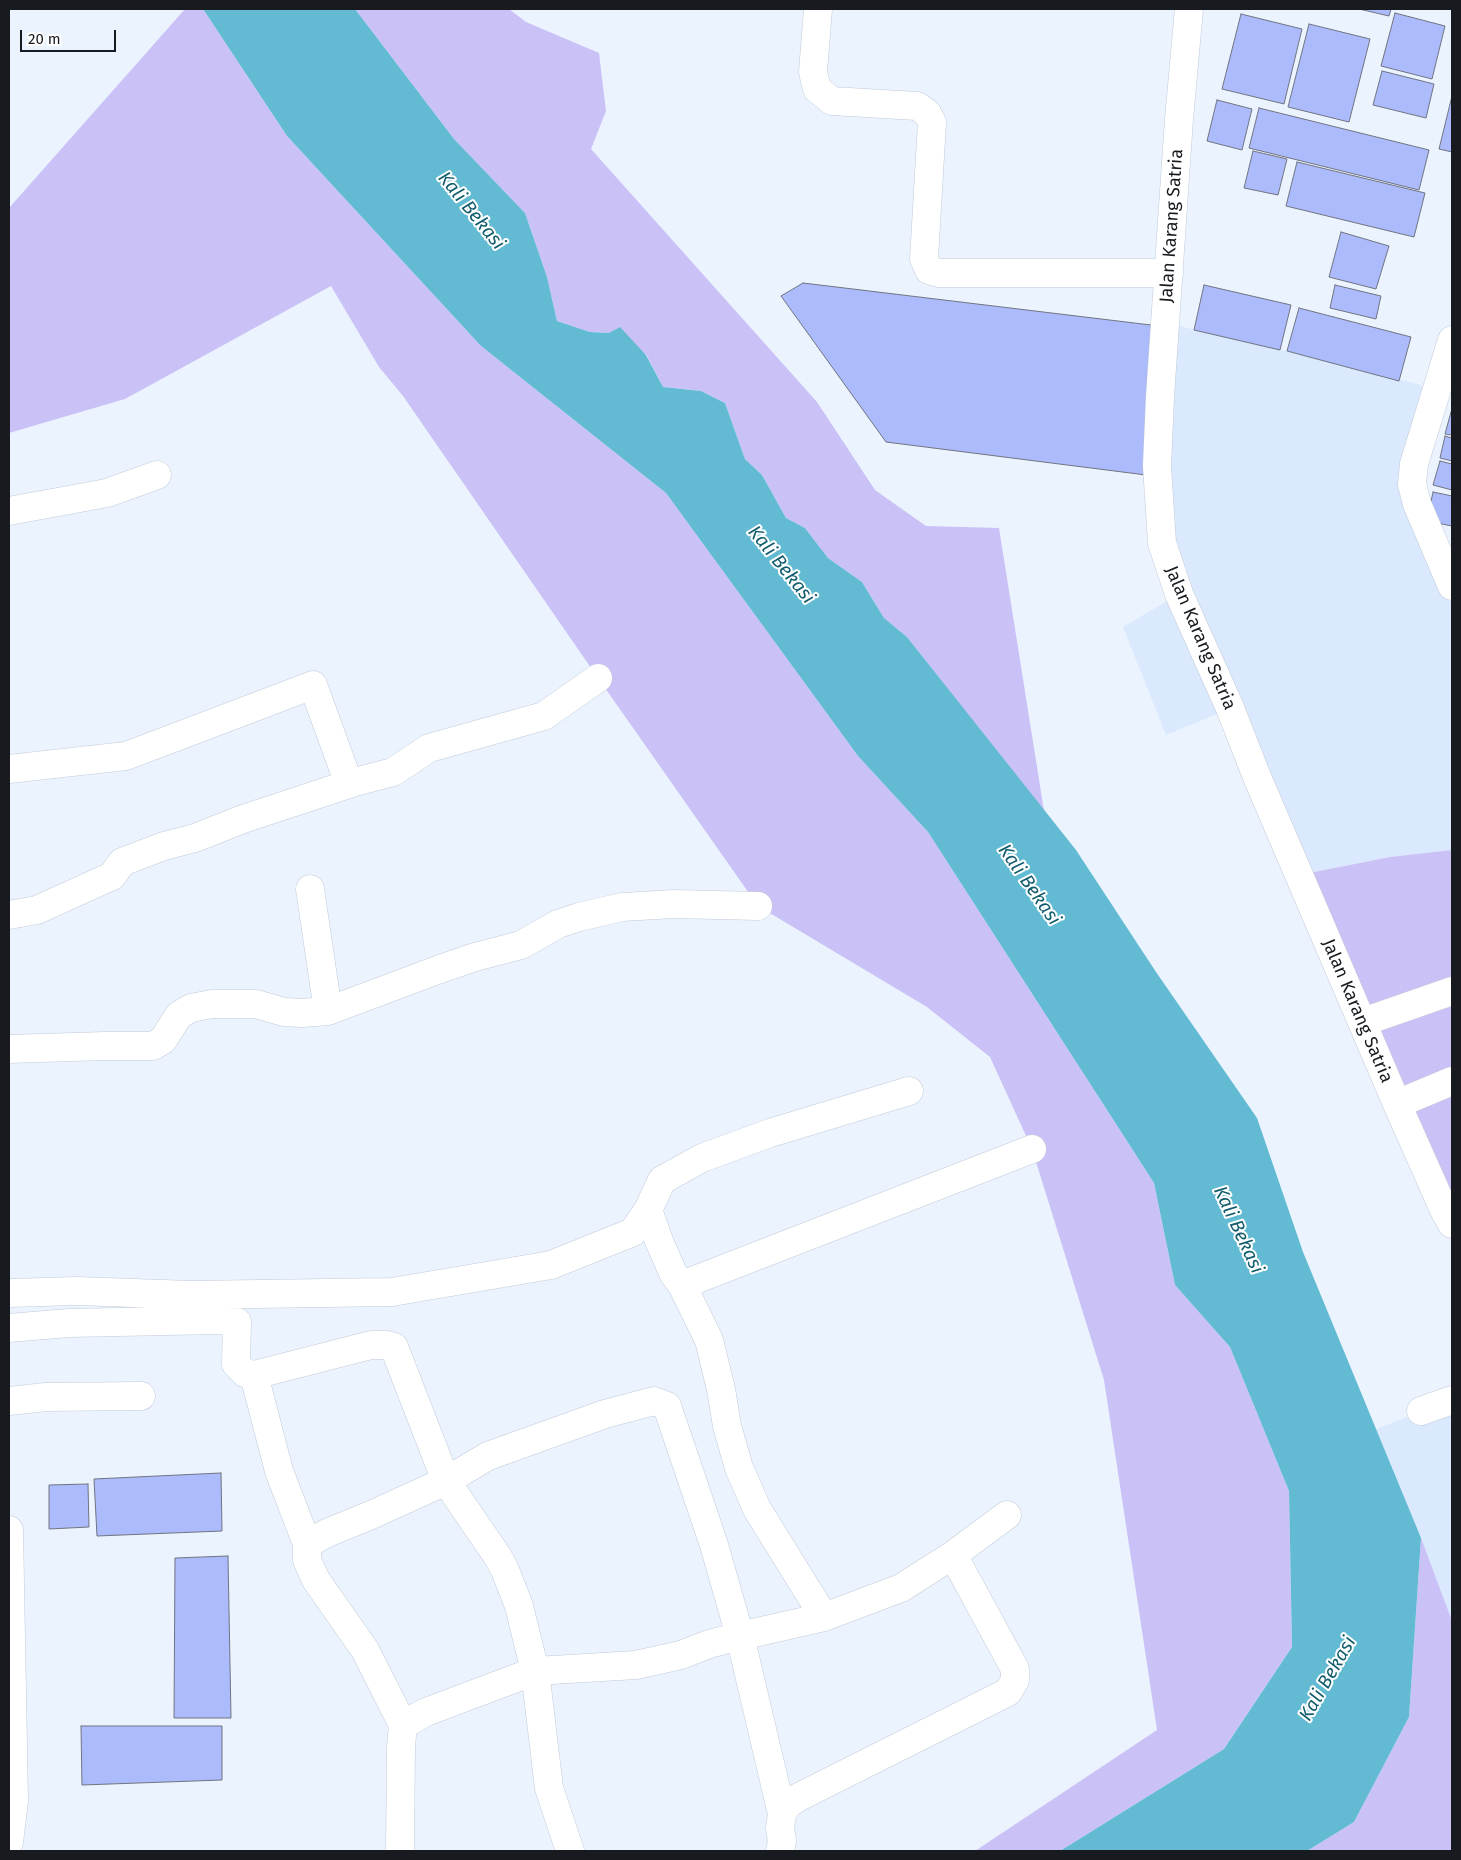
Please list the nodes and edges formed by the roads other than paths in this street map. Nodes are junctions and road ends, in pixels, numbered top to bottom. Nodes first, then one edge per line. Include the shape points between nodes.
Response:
1 (818, 9) edge
2 (1189, 9) edge
3 (1169, 273) junction
4 (1452, 340) edge
5 (158, 475) dead end
6 (9, 511) edge
7 (1452, 586) edge
8 (598, 678) dead end
9 (9, 769) edge
10 (349, 784) junction
11 (310, 889) dead end
12 (758, 906) dead end
13 (9, 915) edge
14 (1452, 991) edge
15 (328, 1010) junction
16 (1363, 1022) junction
17 (9, 1049) edge
18 (1452, 1080) edge
19 (909, 1091) dead end
20 (1397, 1104) junction
21 (1032, 1149) dead end
22 (648, 1210) junction
23 (1450, 1214) edge
24 (682, 1285) junction
25 (9, 1293) edge
26 (9, 1328) edge
27 (254, 1375) junction
28 (142, 1396) dead end
29 (1452, 1400) edge
30 (9, 1401) edge
31 (1421, 1411) dead end
32 (446, 1481) junction
33 (1007, 1515) dead end
34 (9, 1530) edge
35 (307, 1544) junction
36 (953, 1555) junction
37 (824, 1617) junction
38 (740, 1636) junction
39 (535, 1671) junction
40 (403, 1725) junction
41 (782, 1814) junction
42 (9, 1842) edge
43 (400, 1851) edge
44 (570, 1851) edge
45 (780, 1851) edge

1 - 3 street via 814,72 817,89 832,101 917,106 927,113 932,122 924,260 929,270 939,273
2 - 3 street, Jalan Karang Satria
3 - 16 street, Jalan Karang Satria via 1158,456 1162,544 1179,594
4 - 7 street via 1414,464 1412,484 1417,504
5 - 6 street via 107,493
8 - 10 street via 544,716 429,748 392,772
9 - 10 street via 126,756 313,685
10 - 13 street via 122,862 112,876 37,910
11 - 15 street
12 - 15 street via 674,904 622,907 579,917 558,924 521,945 457,963
14 - 16 street
15 - 17 street via 302,1013 256,1004 212,1004 191,1008 179,1015 163,1040 153,1046
16 - 20 street, Jalan Karang Satria
18 - 20 street
19 - 22 street via 770,1133 702,1158 662,1180
20 - 23 street, Jalan Karang Satria
21 - 24 street
22 - 24 street via 658,1241
22 - 25 street via 634,1232 551,1265 392,1292
24 - 37 street via 709,1340 739,1468 757,1509
26 - 27 street via 69,1323 236,1322 236,1364 244,1373
27 - 32 street via 371,1345 394,1347
27 - 35 street via 279,1471
28 - 30 street via 46,1397
29 - 31 street
32 - 35 street
32 - 38 street via 488,1456 605,1414 654,1401 667,1406 714,1545
32 - 39 street via 505,1570 519,1606
33 - 36 street
34 - 42 street via 14,1801
35 - 40 street via 307,1560 316,1580 365,1650
36 - 37 street via 901,1588
36 - 41 street via 1015,1669 1015,1680 1008,1692 799,1797 788,1804
37 - 38 street
38 - 39 street via 636,1665
38 - 41 street
39 - 40 street via 426,1712
39 - 44 street via 549,1788
40 - 43 street
41 - 45 street

